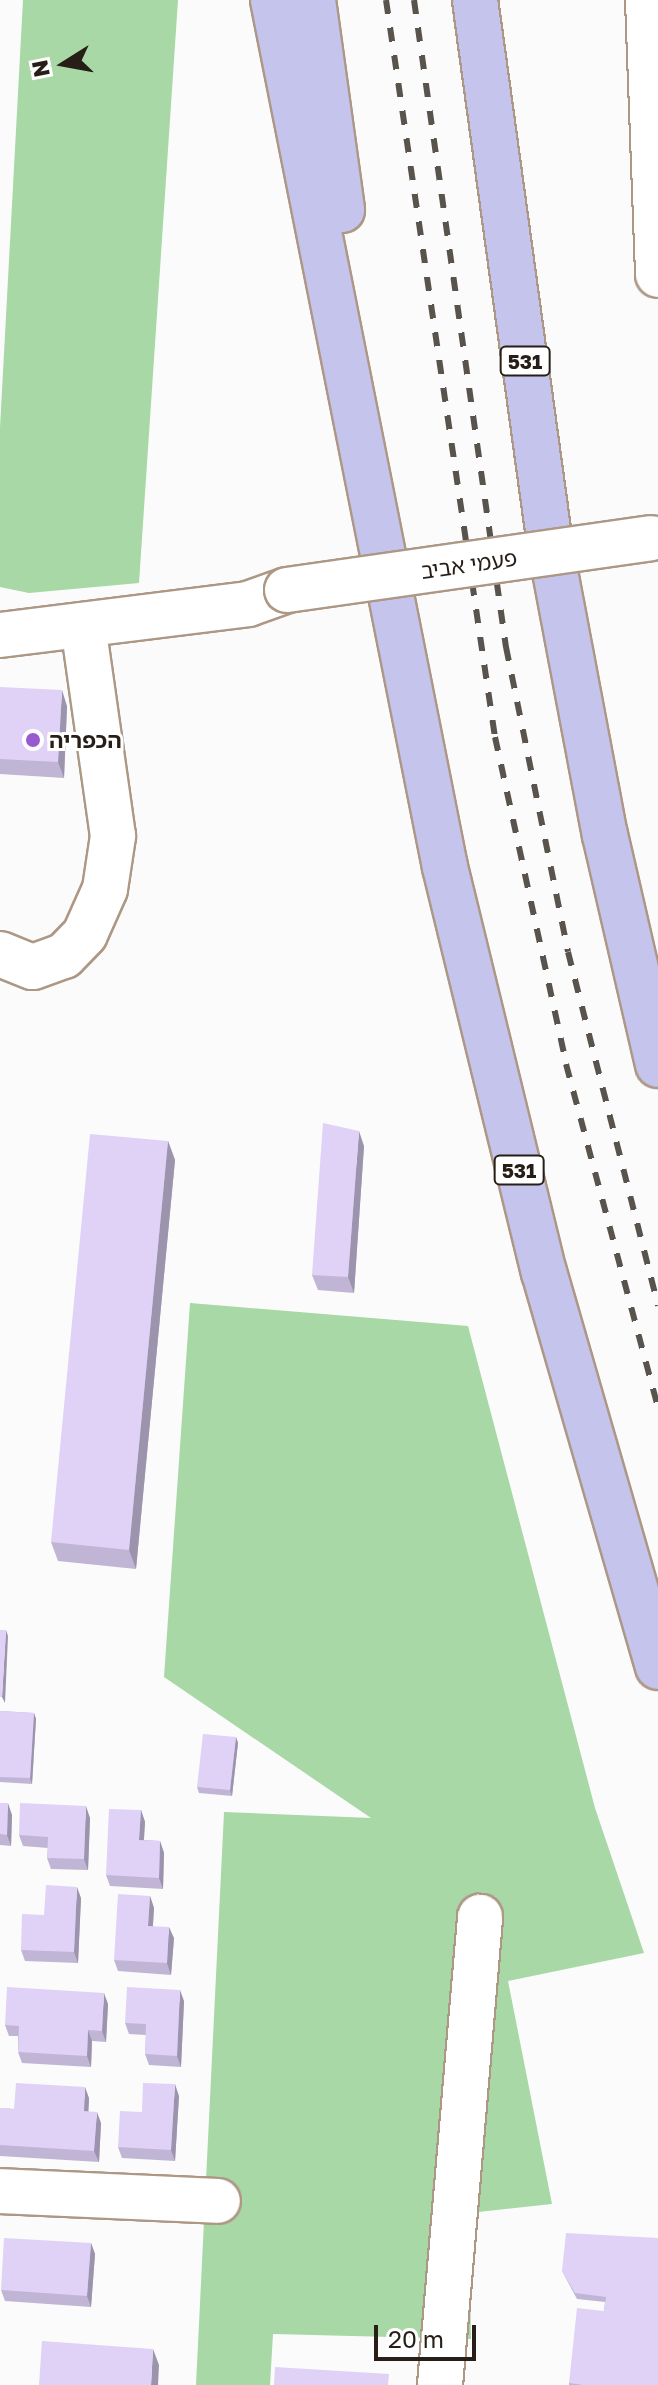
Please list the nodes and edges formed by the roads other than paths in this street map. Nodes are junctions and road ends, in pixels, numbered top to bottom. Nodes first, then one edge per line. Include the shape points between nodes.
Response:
1 (273, 0) edge
2 (313, 0) edge
3 (475, 0) edge
4 (505, 0) edge
5 (648, 0) edge
6 (658, 275) edge
7 (656, 537) edge
8 (287, 590) junction
9 (0, 604) edge
10 (83, 625) junction
11 (0, 635) edge
12 (405, 668) junction
13 (582, 720) junction
14 (0, 954) edge
15 (658, 1065) edge
16 (658, 1667) edge
17 (480, 1917) dead end
18 (0, 2191) edge
19 (218, 2201) dead end
20 (440, 2385) edge

1 - 12 highway
2 - 12 highway, 531
3 - 13 highway, 531
4 - 13 highway
5 - 6 street
7 - 8 street, פעמי אביב, bridge
8 - 9 street, פעמי אביב
8 - 10 street, פעמי אביב via 248,604
10 - 11 street, פעמי אביב
10 - 14 street via 113,836 105,889 85,934 64,956 33,967
12 - 16 highway, 531 via 540,1257
13 - 15 highway, 531
17 - 20 street
18 - 19 street

